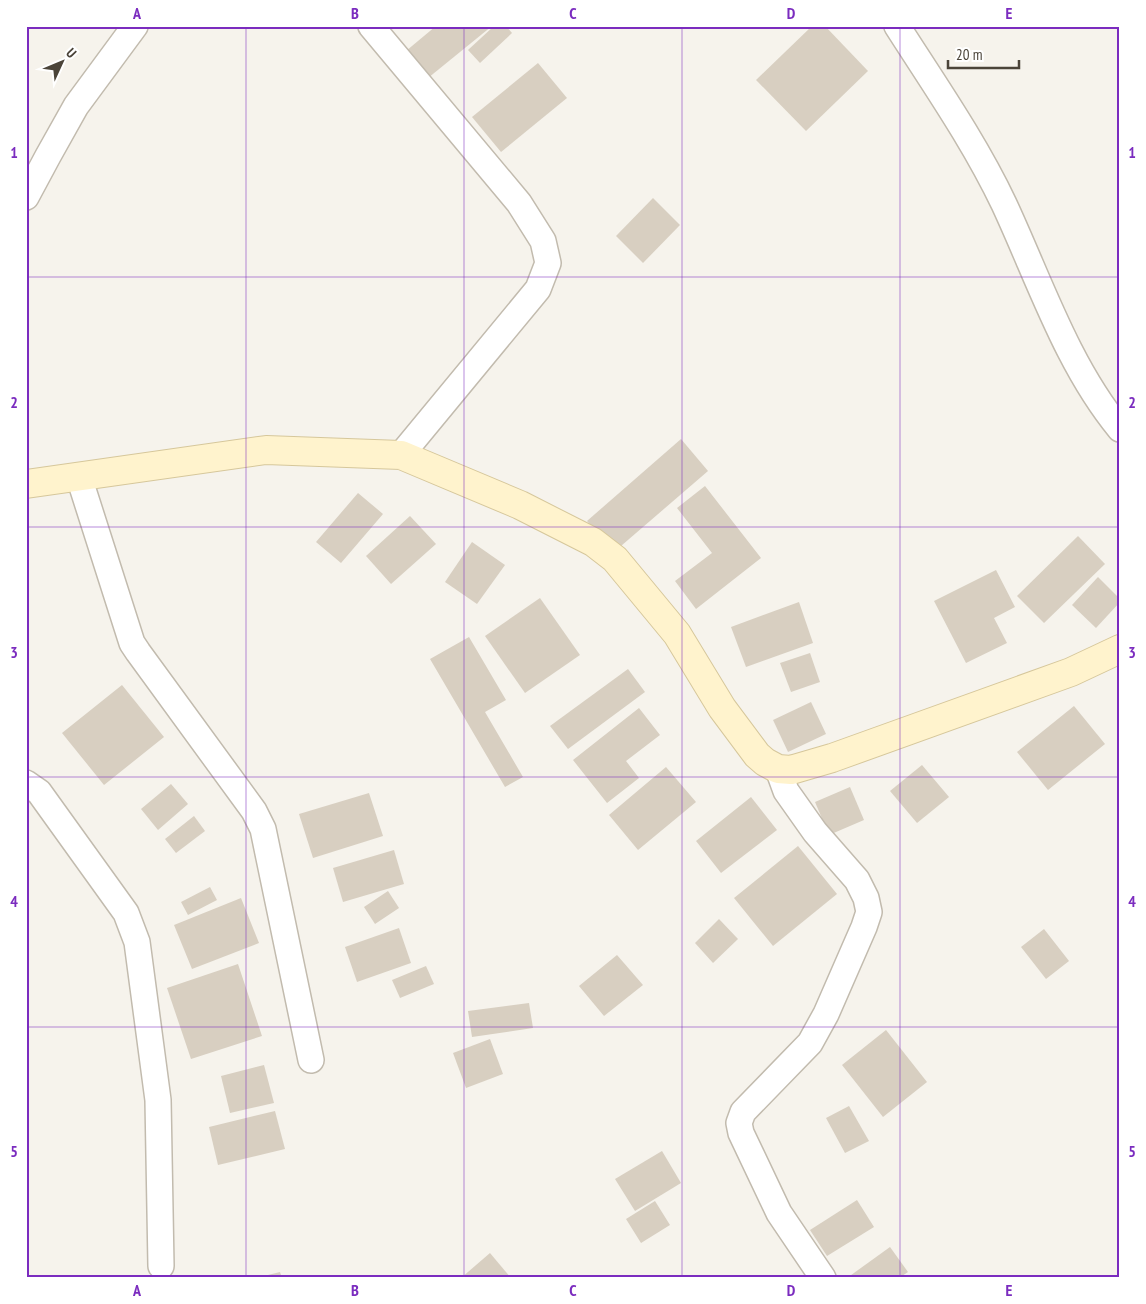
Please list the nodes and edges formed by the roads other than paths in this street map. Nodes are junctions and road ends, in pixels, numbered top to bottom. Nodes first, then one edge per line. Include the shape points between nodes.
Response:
1 (135, 26) edge
2 (371, 26) edge
3 (896, 26) edge
4 (26, 197) edge
5 (1120, 429) edge
6 (401, 455) junction
7 (79, 476) junction
8 (26, 484) edge
9 (1120, 650) edge
10 (778, 769) junction
11 (26, 783) edge
12 (311, 1060) dead end
13 (162, 1266) dead end
14 (823, 1278) edge

1 - 4 street via 76,106
2 - 6 street via 519,203 543,241 548,263 538,289
3 - 5 street via 976,149 1077,364 1105,411
6 - 7 street via 266,450
6 - 10 street via 520,505 593,542 615,559 677,634 722,708 757,756
7 - 8 street
7 - 12 street via 132,643 254,811 262,829
9 - 10 street via 1070,672 832,758 791,770
10 - 14 street via 786,791 814,832 857,880 869,912 826,1014 810,1043 743,1112 739,1123 779,1213
11 - 13 street via 39,792 126,913 137,942 158,1100

